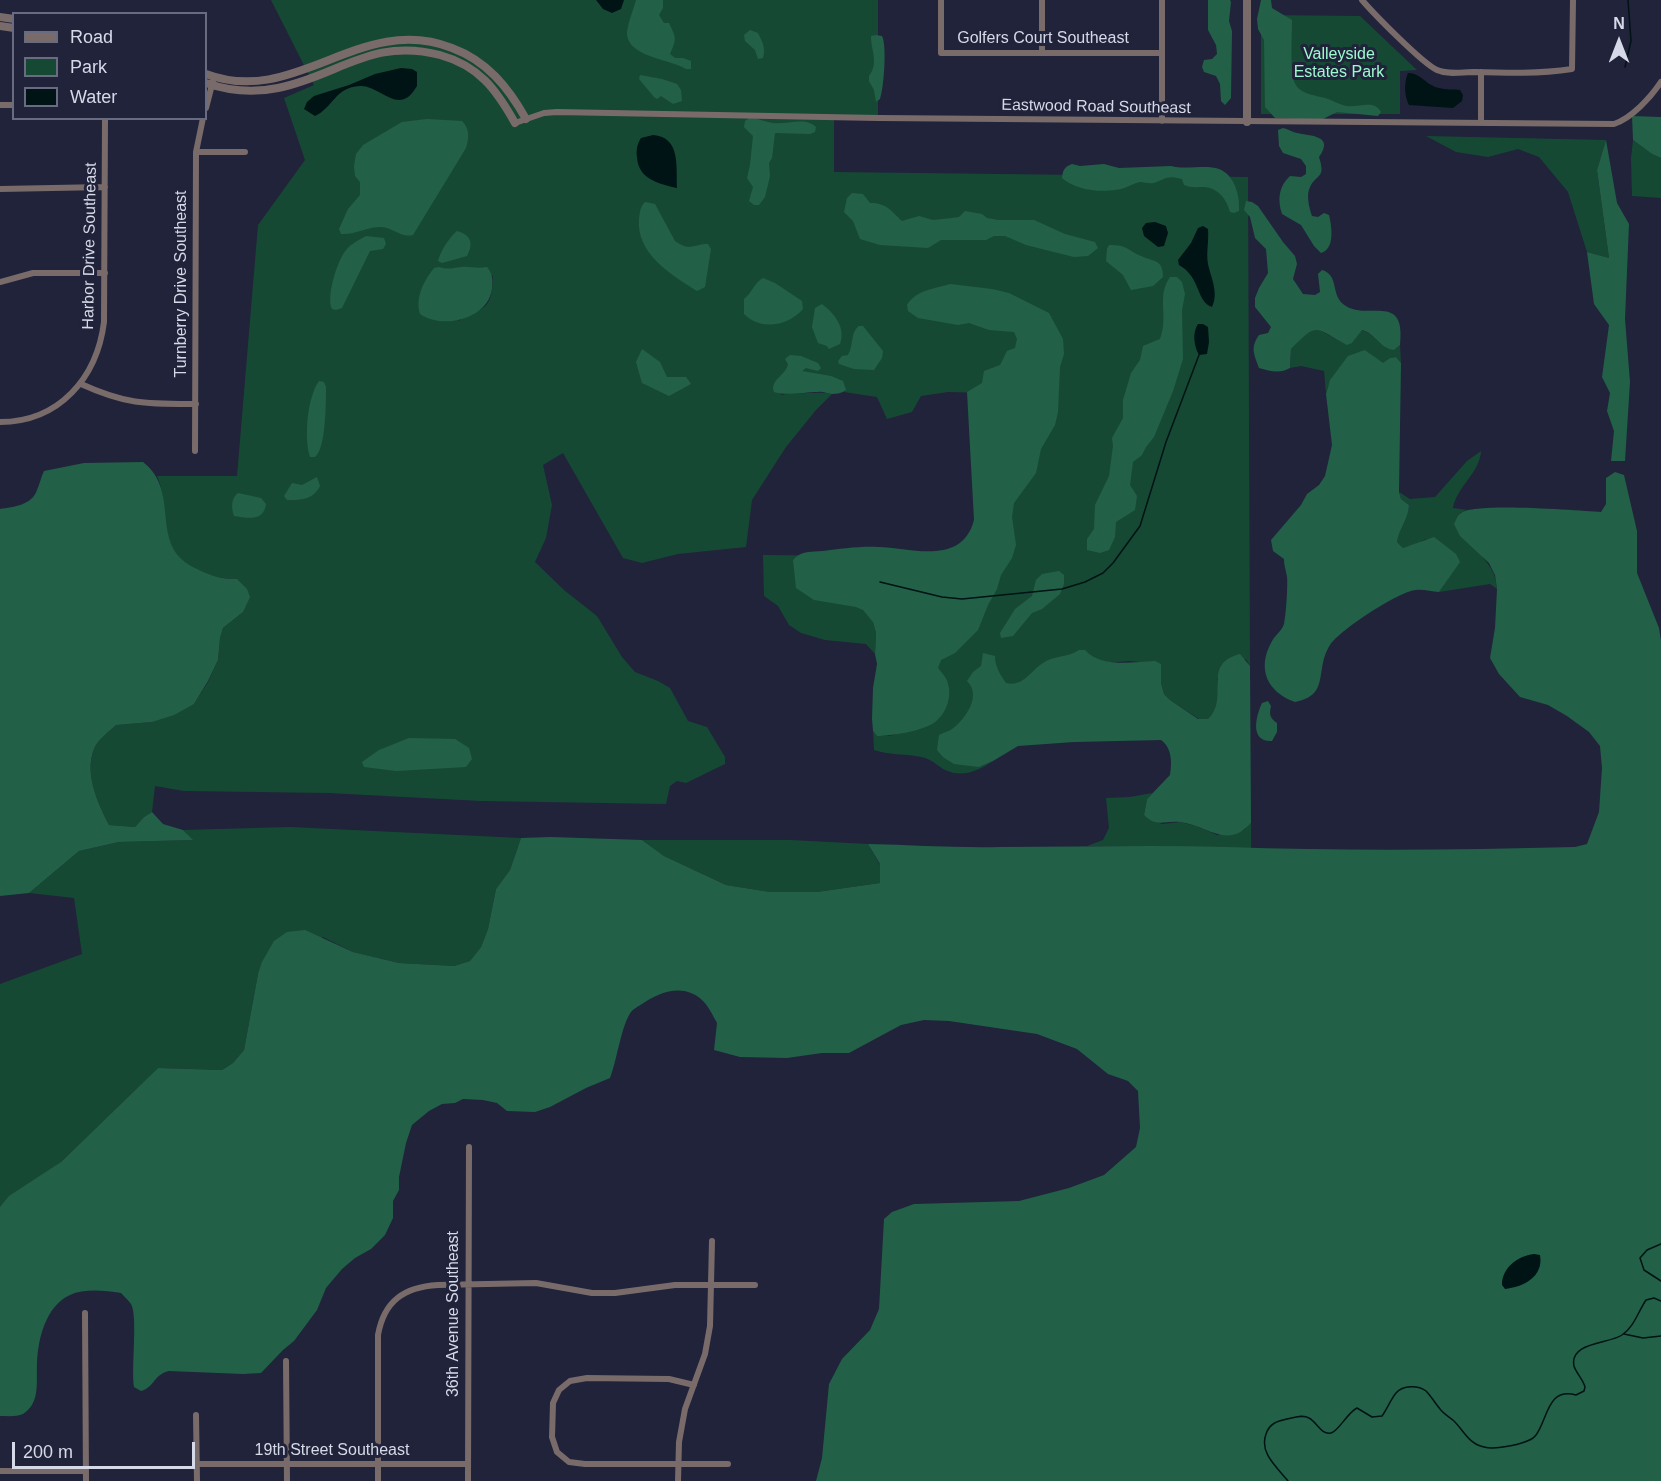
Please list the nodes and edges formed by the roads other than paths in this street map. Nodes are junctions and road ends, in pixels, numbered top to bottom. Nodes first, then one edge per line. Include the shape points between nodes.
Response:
1 (941, 0) edge
2 (1042, 0) edge
3 (1161, 0) edge
4 (1247, 0) edge
5 (1362, 0) edge
6 (1573, 0) edge
7 (1042, 53) junction
8 (1162, 53) junction
9 (1481, 72) junction
10 (207, 74) edge
11 (214, 77) junction
12 (1661, 82) edge
13 (209, 84) edge
14 (207, 100) edge
15 (526, 119) junction
16 (105, 120) edge
17 (202, 120) edge
18 (1162, 121) junction
19 (1247, 122) junction
20 (515, 123) joint
21 (1481, 123) junction
22 (196, 152) junction
23 (245, 152) dead end
24 (105, 187) junction
25 (0, 189) edge
26 (105, 273) junction
27 (0, 282) edge
28 (81, 384) junction
29 (196, 404) junction
30 (0, 422) edge
31 (195, 451) dead end
32 (469, 1147) dead end
33 (712, 1241) dead end
34 (468, 1284) junction
35 (711, 1284) junction
36 (755, 1284) dead end
37 (85, 1313) dead end
38 (286, 1361) dead end
39 (694, 1385) junction
40 (196, 1415) dead end
41 (196, 1464) junction
42 (287, 1464) junction
43 (378, 1464) junction
44 (468, 1464) junction
45 (678, 1464) junction
46 (728, 1464) dead end
47 (0, 1471) edge
48 (86, 1471) junction
49 (86, 1481) edge
50 (196, 1481) edge
51 (287, 1481) edge
52 (378, 1481) edge
53 (468, 1481) edge
54 (678, 1481) edge

1 - 7 street, Golfers Court Southeast via 941,53
2 - 7 street
3 - 8 street
4 - 19 street
5 - 9 street via 1434,69
6 - 9 street via 1572,69
7 - 8 street, Golfers Court Southeast
8 - 18 street
9 - 21 street
10 - 11 street
11 - 13 street
11 - 15 street via 249,82 273,80 375,43 424,39 458,50 486,67 502,82
12 - 21 street, Eastwood Road Southeast via 1637,109 1614,124
13 - 14 street
13 - 20 street via 243,90 277,88 374,54 417,50 472,69 497,93
15 - 18 street, Eastwood Road Southeast via 557,112
15 - 20 street, Eastwood Road Southeast
16 - 24 street, Harbor Drive Southeast
17 - 22 street, Turnberry Drive Southeast
18 - 19 street, Eastwood Road Southeast
19 - 21 street, Eastwood Road Southeast
22 - 23 street
22 - 29 street, Turnberry Drive Southeast
24 - 25 street
24 - 26 street, Harbor Drive Southeast
26 - 27 street via 33,273
26 - 28 street, Harbor Drive Southeast via 102,337
28 - 29 street via 132,402
28 - 30 street, Harbor Drive Southeast via 51,408
29 - 31 street, Turnberry Drive Southeast
32 - 34 street, 36th Avenue Southeast
33 - 35 street
34 - 35 street via 536,1283 591,1293
34 - 43 street via 412,1290 393,1301 383,1315 378,1335
34 - 44 street, 36th Avenue Southeast
35 - 36 street
35 - 39 street via 710,1326
37 - 48 street
38 - 42 street
39 - 45 street via 685,1409
39 - 45 street via 669,1379 587,1378 570,1381 559,1390 553,1403 552,1437 558,1452 569,1462
40 - 41 street
41 - 42 street, 19th Street Southeast
41 - 50 street
42 - 43 street, 19th Street Southeast
42 - 51 street
43 - 44 street, 19th Street Southeast
43 - 52 street
44 - 53 street, 36th Avenue Southeast
45 - 46 street
45 - 54 street
47 - 48 street
48 - 49 street

